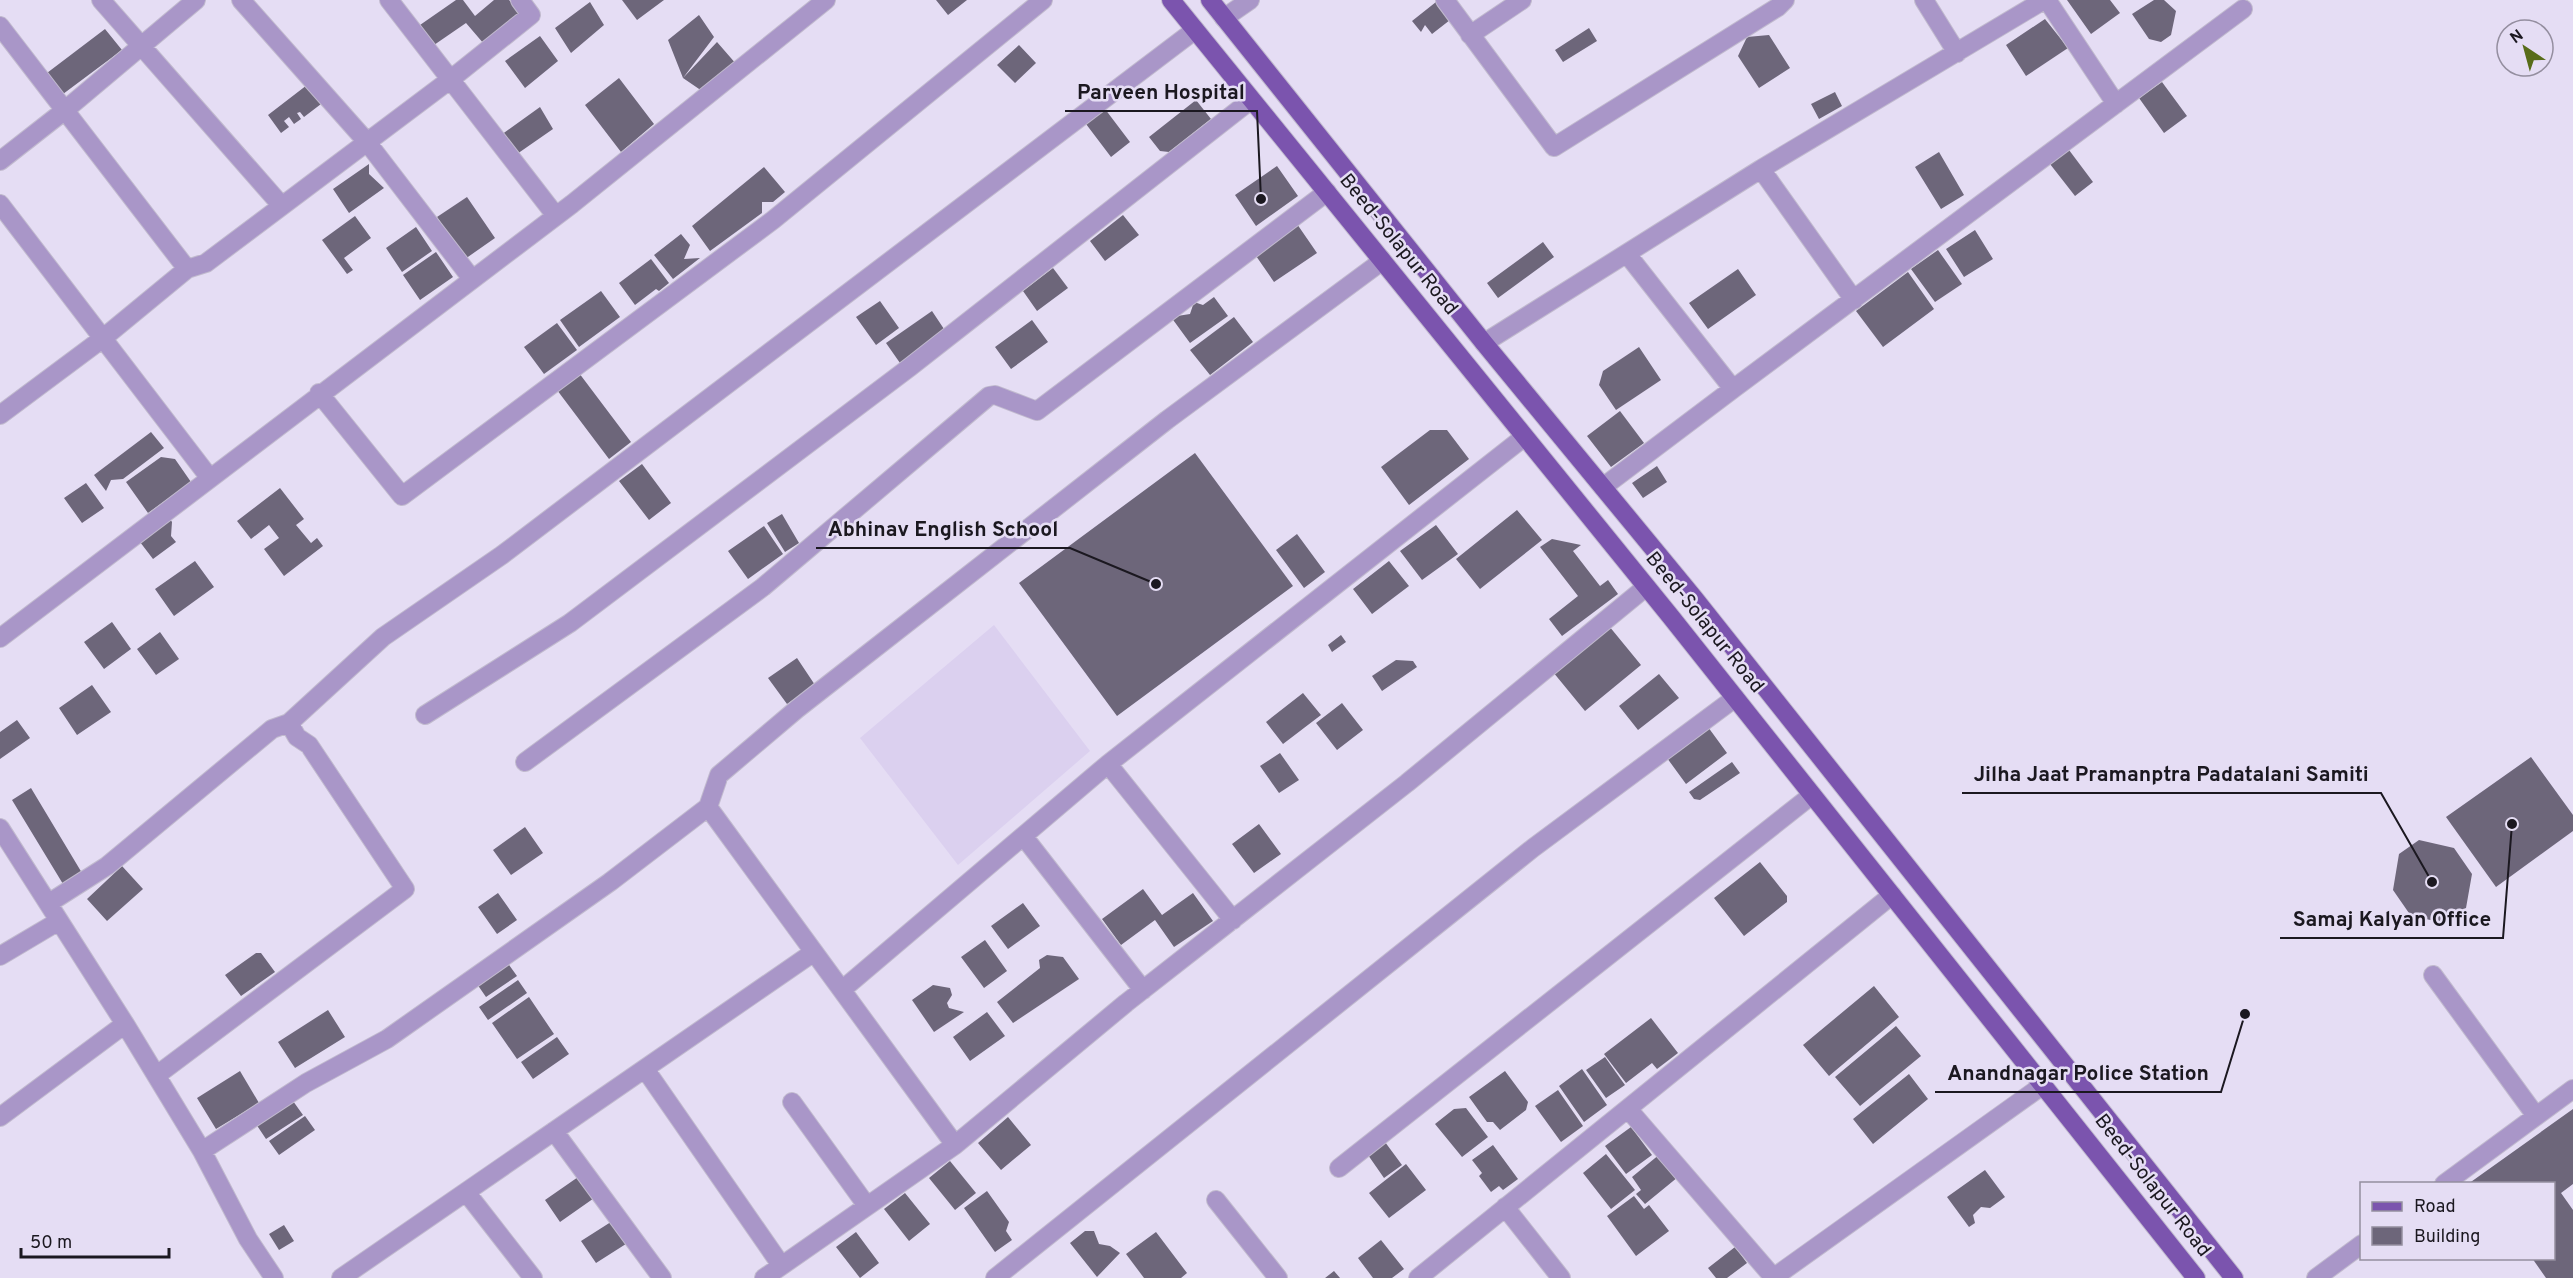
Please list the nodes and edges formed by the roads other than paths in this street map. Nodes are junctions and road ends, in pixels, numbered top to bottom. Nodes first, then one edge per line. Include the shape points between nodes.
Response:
1 (101, 0) edge
2 (196, 0) edge
3 (241, 0) edge
4 (388, 0) edge
5 (520, 0) edge
6 (826, 0) edge
7 (1043, 0) edge
8 (1171, 0) edge
9 (1210, 0) edge
10 (1250, 0) edge
11 (1445, 0) edge
12 (1522, 0) edge
13 (1785, 0) edge
14 (1924, 0) edge
15 (2045, 0) edge
16 (2243, 9) dead end
17 (1224, 18) junction
18 (0, 26) edge
19 (1195, 30) junction
20 (1470, 35) junction
21 (141, 47) junction
22 (1957, 53) junction
23 (451, 80) junction
24 (1251, 100) junction
25 (2116, 104) junction
26 (64, 111) junction
27 (367, 142) junction
28 (0, 161) edge
29 (1761, 169) junction
30 (1327, 192) junction
31 (0, 204) edge
32 (280, 205) junction
33 (556, 216) junction
34 (1628, 254) junction
35 (1380, 259) junction
36 (187, 269) junction
37 (472, 279) junction
38 (1854, 300) junction
39 (102, 339) junction
40 (1484, 343) junction
41 (1732, 389) junction
42 (320, 393) junction
43 (0, 414) edge
44 (1524, 437) junction
45 (209, 477) junction
46 (1603, 487) junction
47 (1646, 587) junction
48 (0, 638) edge
49 (1735, 698) junction
50 (425, 715) dead end
51 (289, 723) junction
52 (525, 762) dead end
53 (1108, 764) junction
54 (1812, 795) junction
55 (708, 807) junction
56 (0, 828) edge
57 (1024, 837) junction
58 (1892, 895) junction
59 (49, 903) junction
60 (1233, 920) junction
61 (59, 921) junction
62 (814, 952) junction
63 (0, 956) edge
64 (2433, 975) dead end
65 (843, 989) junction
66 (1143, 990) junction
67 (125, 1023) junction
68 (645, 1069) junction
69 (157, 1075) junction
70 (2043, 1085) junction
71 (2573, 1089) edge
72 (792, 1102) dead end
73 (1628, 1109) junction
74 (2536, 1116) junction
75 (0, 1117) edge
76 (554, 1131) junction
77 (955, 1145) junction
78 (202, 1151) junction
79 (1340, 1168) dead end
80 (2447, 1182) edge
81 (465, 1192) junction
82 (1216, 1200) dead end
83 (867, 1206) junction
84 (1506, 1207) junction
85 (2360, 1245) edge
86 (781, 1265) junction
87 (1783, 1275) edge
88 (274, 1278) edge
89 (341, 1278) edge
90 (533, 1278) edge
91 (662, 1278) edge
92 (764, 1278) edge
93 (995, 1278) edge
94 (1278, 1278) edge
95 (1418, 1278) edge
96 (1561, 1278) edge
97 (2196, 1278) edge
98 (2234, 1278) edge
99 (2316, 1278) edge

1 - 21 street
2 - 21 street
3 - 27 street
4 - 23 street
5 - 23 street via 531,15
6 - 33 street
7 - 42 street via 773,220 402,496
8 - 19 main road, Beed-Solapur Road
9 - 17 main road, Beed-Solapur Road
10 - 17 street
11 - 20 street
12 - 20 street
13 - 20 street via 1554,147
14 - 22 street
15 - 22 street
15 - 25 street
16 - 25 street
17 - 40 main road, Beed-Solapur Road
18 - 26 street
19 - 24 main road, Beed-Solapur Road
19 - 51 street via 502,555 383,637
21 - 26 street
21 - 32 street
22 - 29 street
23 - 27 street
23 - 33 street
24 - 30 main road, Beed-Solapur Road
24 - 50 street via 910,367 570,623
25 - 38 street
26 - 28 street
26 - 36 street
27 - 32 street
27 - 37 street
29 - 34 street
29 - 38 street
30 - 35 main road, Beed-Solapur Road
30 - 52 street via 1037,411 989,396 763,587
31 - 39 street
32 - 36 street via 206,263
33 - 37 street
34 - 40 street
34 - 41 street
35 - 44 main road, Beed-Solapur Road
35 - 55 street via 797,709 719,775
36 - 39 street
37 - 42 street
38 - 41 street
39 - 43 street
39 - 45 street
40 - 46 main road, Beed-Solapur Road
41 - 46 street
42 - 45 street
44 - 47 main road, Beed-Solapur Road
44 - 53 street
45 - 48 street
46 - 98 main road, Beed-Solapur Road
47 - 49 main road, Beed-Solapur Road
47 - 60 street
49 - 54 main road, Beed-Solapur Road
49 - 93 street via 1533,848
51 - 59 street via 272,729 107,866
51 - 69 street via 297,737 309,745 405,889
53 - 57 street
53 - 60 street
54 - 58 main road, Beed-Solapur Road
54 - 79 street
55 - 62 street
55 - 78 street via 610,882 387,1039 306,1083
56 - 59 street
57 - 65 street
57 - 66 street
58 - 70 main road, Beed-Solapur Road
58 - 73 street
59 - 61 street
60 - 66 street
61 - 63 street
61 - 67 street
62 - 65 street
62 - 68 street
64 - 74 street
65 - 77 street
66 - 77 street
67 - 69 street
67 - 75 street
68 - 76 street
68 - 86 street
69 - 78 street
70 - 87 street
70 - 97 main road, Beed-Solapur Road
71 - 74 street
72 - 83 street
73 - 84 street
73 - 87 street
74 - 80 street
76 - 81 street
76 - 91 street
77 - 83 street
78 - 88 street via 248,1239
81 - 89 street
81 - 90 street
82 - 94 street
83 - 86 street
84 - 95 street
84 - 96 street
85 - 99 street
86 - 92 street

